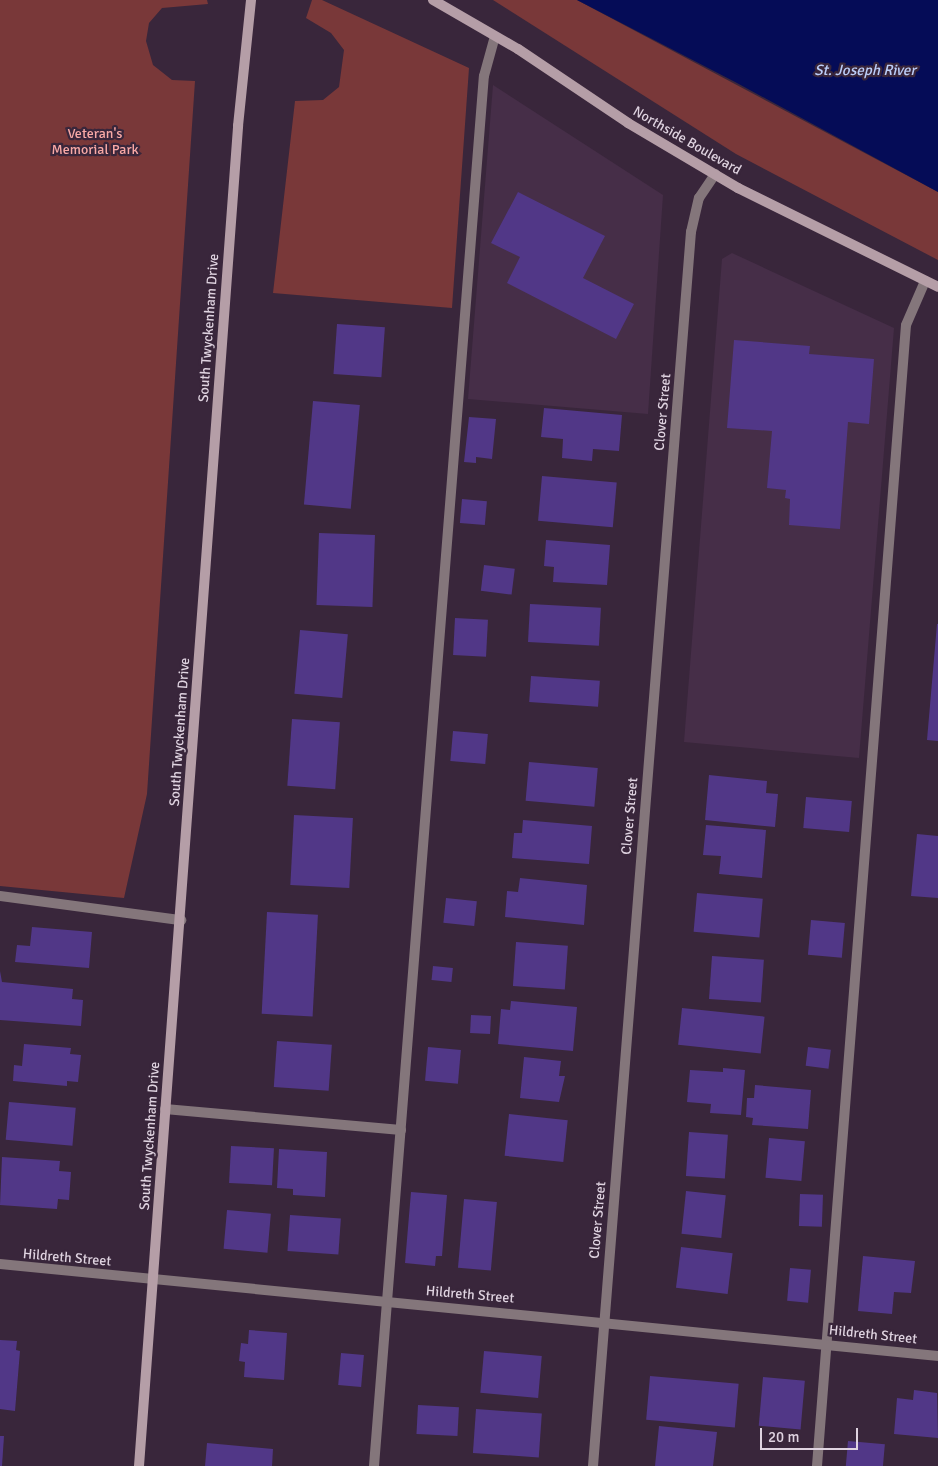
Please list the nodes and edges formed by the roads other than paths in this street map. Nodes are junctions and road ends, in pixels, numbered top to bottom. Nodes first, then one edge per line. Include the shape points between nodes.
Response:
1 (433, 0) edge
2 (250, 5) edge
3 (495, 36) junction
4 (715, 174) junction
5 (926, 281) junction
6 (938, 287) edge
7 (0, 896) edge
8 (181, 920) junction
9 (165, 1109) junction
10 (401, 1130) junction
11 (0, 1264) edge
12 (153, 1279) junction
13 (387, 1301) junction
14 (603, 1320) junction
15 (826, 1344) junction
16 (938, 1356) edge
17 (139, 1466) edge
18 (374, 1466) edge
19 (593, 1466) edge
20 (817, 1466) edge

1 - 3 street, Northside Boulevard
2 - 8 street, South Twyckenham Drive via 238,126
3 - 4 street, Northside Boulevard via 628,123
3 - 10 street via 484,76
4 - 5 street, Northside Boulevard
4 - 14 street, Clover Street via 699,198 691,232
5 - 6 street, Northside Boulevard
5 - 15 street via 906,324
7 - 8 street
8 - 9 street, South Twyckenham Drive
9 - 10 street
9 - 12 street, South Twyckenham Drive
10 - 13 street
11 - 12 street, Hildreth Street
12 - 13 street, Hildreth Street
12 - 17 street, South Twyckenham Drive
13 - 14 street, Hildreth Street
13 - 18 street
14 - 15 street, Hildreth Street
14 - 19 street, Clover Street
15 - 16 street, Hildreth Street
15 - 20 street

